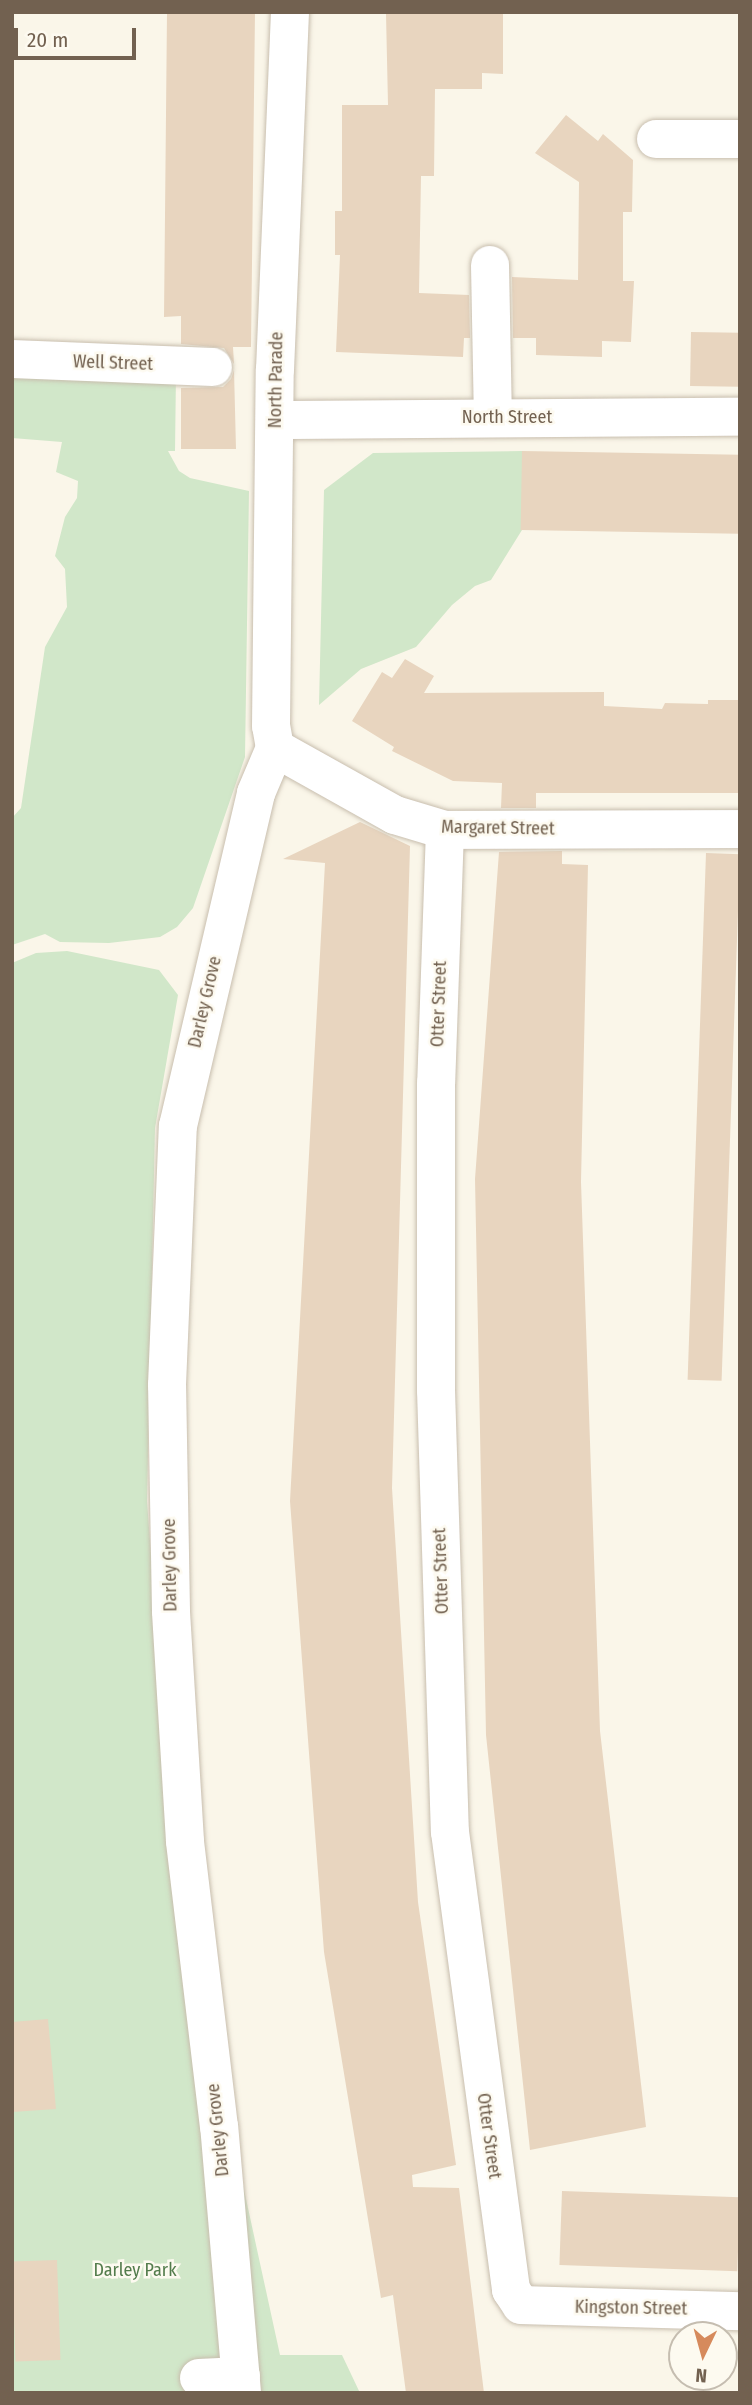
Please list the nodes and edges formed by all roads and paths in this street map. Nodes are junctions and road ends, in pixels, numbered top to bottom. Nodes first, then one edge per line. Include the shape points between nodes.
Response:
1 (290, 12) edge
2 (656, 139) dead end
3 (740, 139) edge
4 (490, 265) dead end
5 (12, 359) edge
6 (213, 366) dead end
7 (493, 417) junction
8 (740, 417) edge
9 (275, 420) junction
10 (275, 748) junction
11 (740, 829) edge
12 (445, 830) junction
13 (521, 2305) joint
14 (740, 2311) edge
15 (199, 2378) dead end
16 (241, 2384) edge

1 - 9 street, North Parade
2 - 3 street
4 - 7 street
5 - 6 street, Well Street
7 - 8 street, North Street
7 - 9 street, North Street
9 - 10 street, North Parade via 271,632
10 - 12 street, Margaret Street via 395,815
10 - 16 street, Darley Grove via 256,793 178,1126 167,1385 171,1611 185,1841 219,2127
11 - 12 street, Margaret Street
12 - 13 street, Otter Street via 436,1083 436,1390 450,1832 510,2290
13 - 14 street, Kingston Street
15 - 16 street

